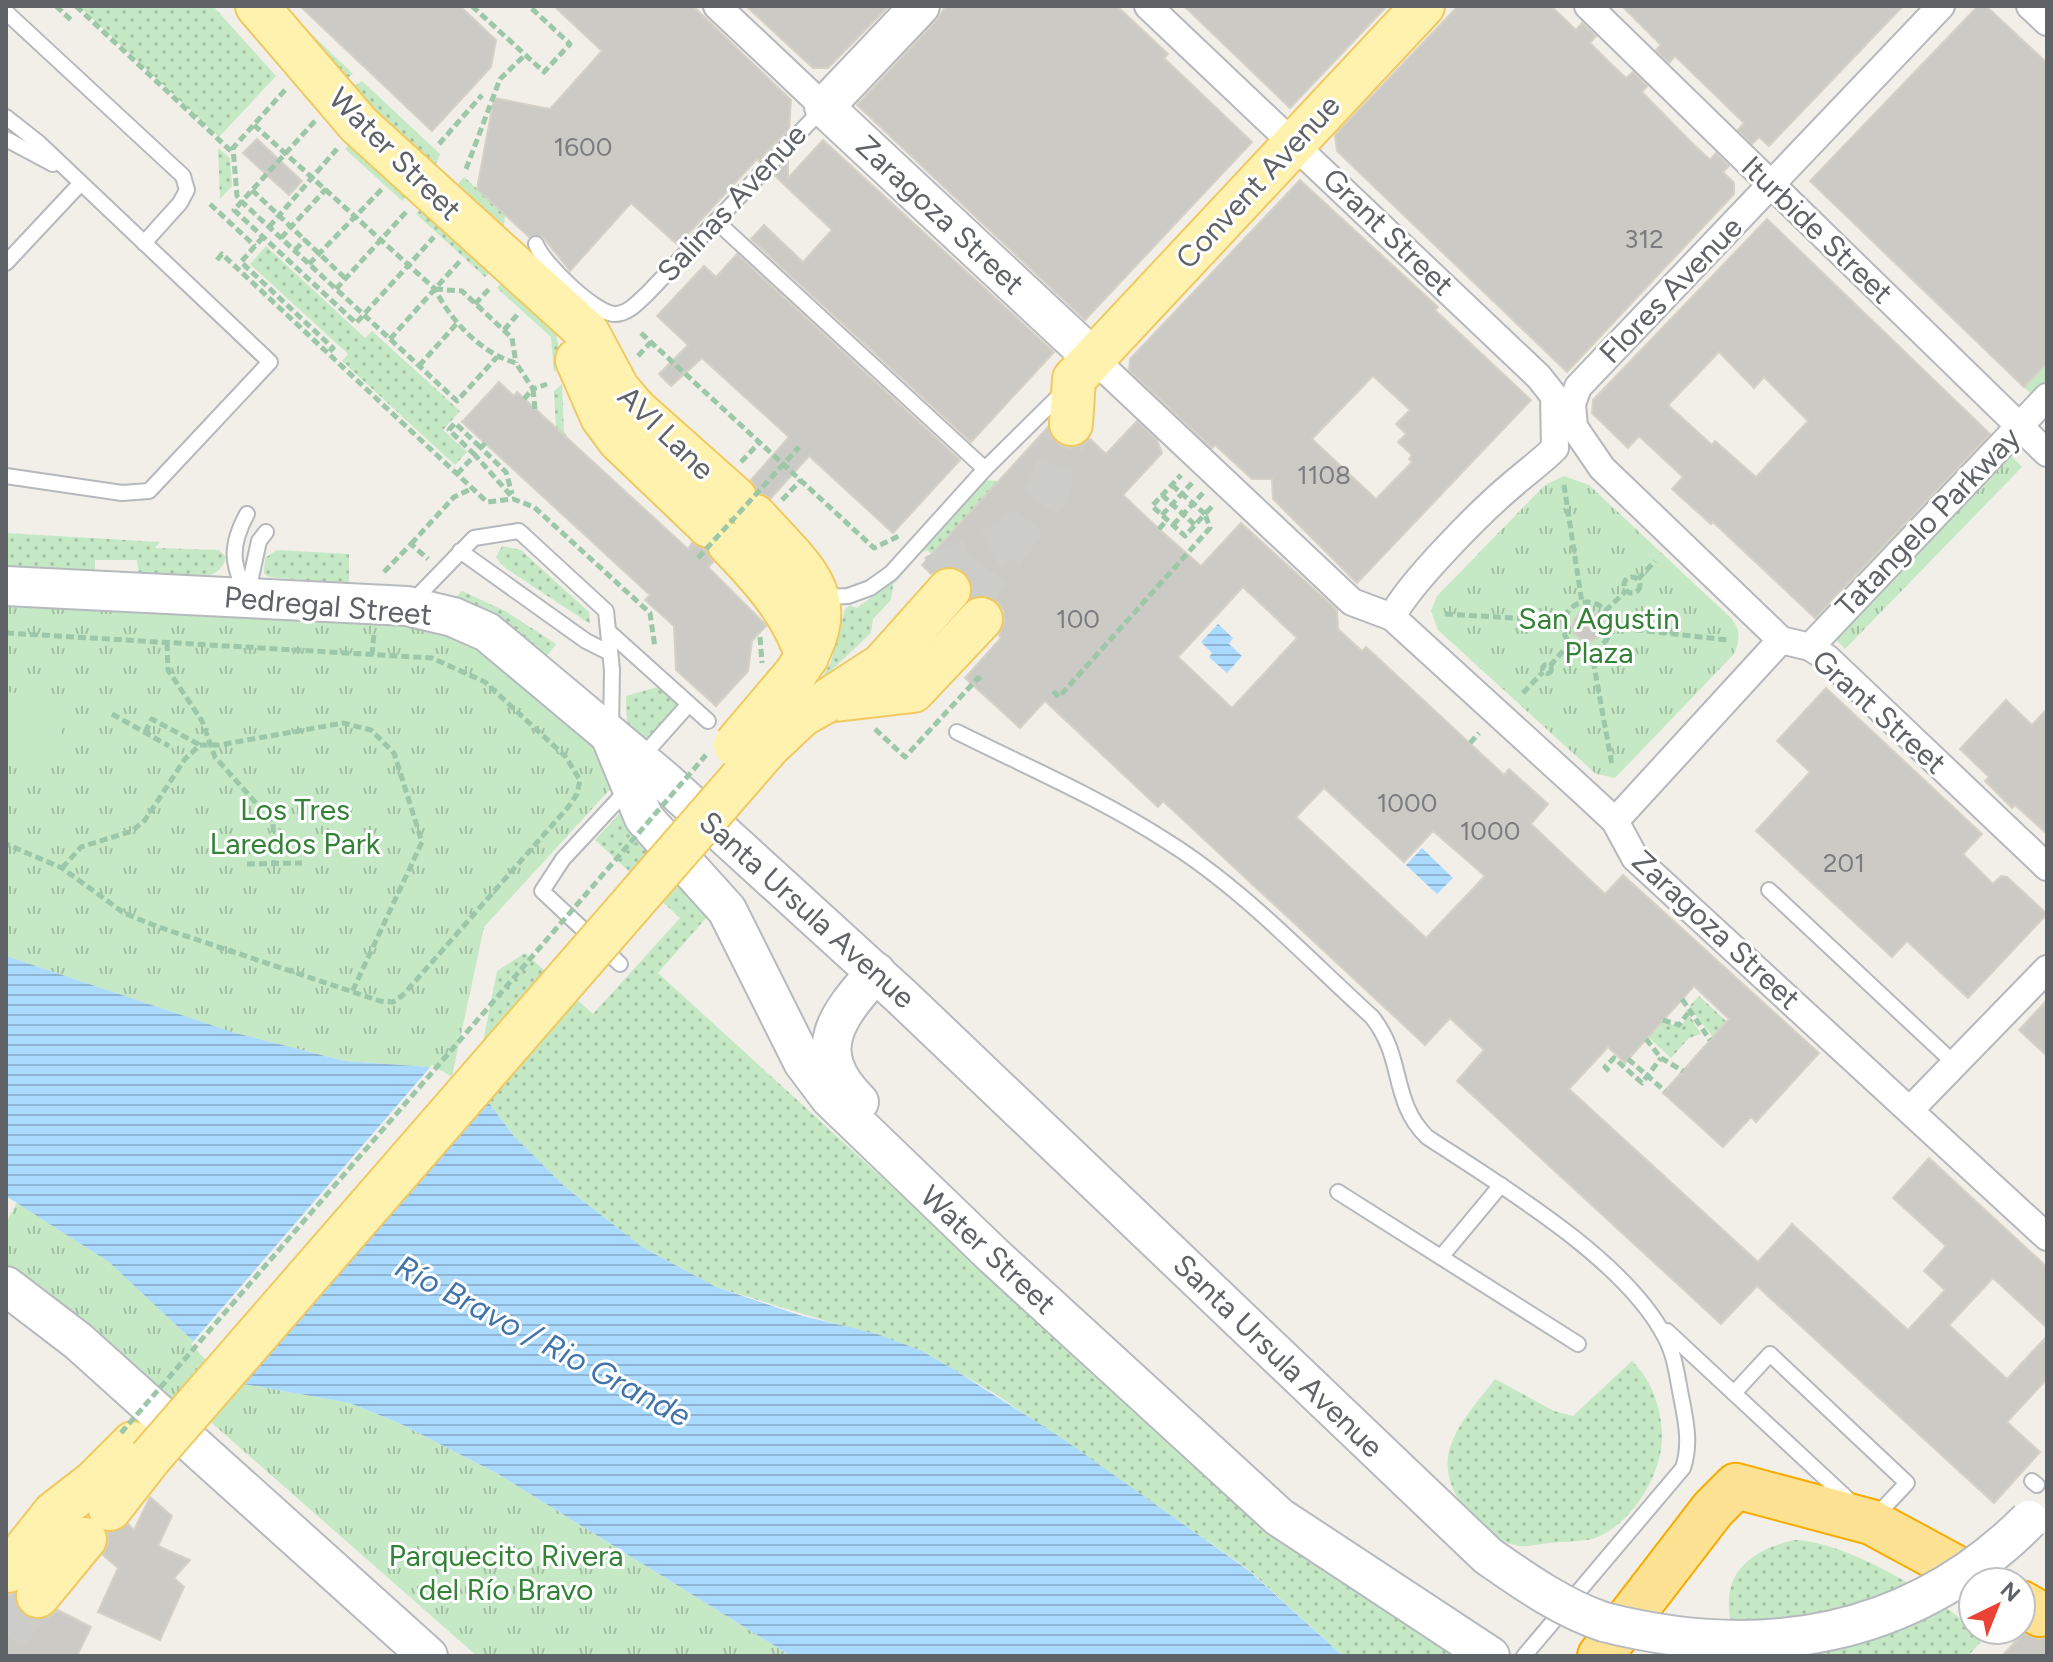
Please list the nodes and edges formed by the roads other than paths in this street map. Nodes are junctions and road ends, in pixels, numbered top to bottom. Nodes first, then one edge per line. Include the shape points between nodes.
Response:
1 (257, 6) edge
2 (717, 6) edge
3 (920, 6) edge
4 (1148, 6) edge
5 (1423, 6) edge
6 (1588, 6) edge
7 (1941, 6) edge
8 (2030, 6) edge
9 (6, 12) edge
10 (2047, 22) edge
11 (824, 107) junction
12 (8, 116) edge
13 (6, 139) edge
14 (1294, 142) junction
15 (64, 170) junction
16 (80, 184) junction
17 (1770, 185) junction
18 (716, 221) junction
19 (144, 243) junction
20 (536, 244) dead end
21 (6, 263) edge
22 (529, 303) junction
23 (605, 323) junction
24 (1083, 369) junction
25 (2047, 397) edge
26 (1563, 400) junction
27 (1071, 424) tunnel mouth
28 (2020, 426) junction
29 (1555, 448) junction
30 (2047, 453) edge
31 (1602, 468) junction
32 (985, 469) junction
33 (6, 476) edge
34 (247, 514) dead end
35 (725, 528) junction
36 (266, 532) dead end
37 (460, 551) junction
38 (6, 586) edge
39 (247, 596) junction
40 (819, 597) junction
41 (957, 597) tunnel mouth
42 (407, 606) junction
43 (1392, 617) junction
44 (609, 632) junction
45 (1781, 640) junction
46 (1810, 647) junction
47 (610, 653) junction
48 (802, 665) junction
49 (689, 704) junction
50 (708, 721) dead end
51 (957, 732) dead end
52 (610, 735) junction
53 (645, 776) junction
54 (1615, 821) junction
55 (2047, 867) edge
56 (1769, 890) dead end
57 (620, 964) dead end
58 (2047, 969) edge
59 (889, 984) junction
60 (1955, 1064) junction
61 (1910, 1110) junction
62 (1501, 1185) junction
63 (1338, 1192) dead end
64 (2047, 1237) edge
65 (1441, 1257) junction
66 (6, 1286) edge
67 (1658, 1323) junction
68 (1578, 1344) dead end
69 (1734, 1393) junction
70 (135, 1445) junction
71 (2039, 1490) edge
72 (1871, 1522) junction
73 (1957, 1568) edge
74 (428, 1656) edge
75 (1490, 1656) edge
76 (1512, 1656) edge
77 (1524, 1656) edge
78 (1600, 1656) edge

1 - 22 main road, Water Street via 359,125
2 - 11 street, Zaragoza Street
3 - 11 main road, Salinas Avenue
4 - 14 street, Grant Street
5 - 14 main road, Convent Avenue
6 - 17 street, Iturbide Street
7 - 17 street, Flores Avenue
8 - 10 street
9 - 19 lane via 183,176 187,190 180,203
11 - 18 lane, Salinas Avenue
11 - 24 main road, Zaragoza Street
12 - 15 lane
13 - 15 lane
14 - 24 main road, Convent Avenue
14 - 26 street, Grant Street
15 - 16 lane
16 - 19 lane
16 - 21 lane
17 - 26 street, Flores Avenue
17 - 28 street, Iturbide Street
18 - 23 lane, Salinas Avenue via 647,294
18 - 32 lane
19 - 33 lane via 270,362 149,491 122,493
20 - 23 lane via 545,261 601,311
22 - 23 main road, AVI Lane
22 - 35 main road via 565,332 602,417 637,460
23 - 35 main road, AVI Lane via 618,389
24 - 27 main road
24 - 32 lane, Convent Avenue
24 - 43 street via 1216,490 1352,602
25 - 28 street, Tatangelo Parkway
26 - 29 street
26 - 31 street, Grant Street
28 - 30 street, Iturbide Street
28 - 46 street, Tatangelo Parkway
29 - 31 street, Grant Street
29 - 43 street via 1446,552 1400,601
31 - 45 street, Grant Street
32 - 40 lane, Convent Avenue via 891,573 848,596
34 - 39 lane via 237,532 233,566
35 - 40 main road, AVI Lane via 798,564
35 - 48 main road via 800,634
36 - 39 lane via 259,541
37 - 42 lane
37 - 44 lane via 474,538 519,531 606,611
37 - 47 lane
38 - 39 main road, Pedregal Street
39 - 42 main road, Pedregal Street
40 - 48 main road via 817,638
41 - 70 main road, bridge via 896,677 827,701 802,715 769,746
42 - 52 main road, Pedregal Street via 487,632
43 - 54 street, Zaragoza Street
44 - 47 lane
44 - 49 lane
45 - 46 street, Grant Street
45 - 54 street
46 - 55 street, Grant Street
47 - 52 lane
48 - 70 main road, bridge
49 - 50 lane
49 - 53 lane
51 - 62 lane via 1144,827 1240,897 1385,1032 1411,1121
52 - 53 main road, Santa Ursula Avenue
53 - 57 lane via 563,859 542,891
53 - 59 main road, Santa Ursula Avenue
53 - 75 main road, Water Street via 644,818 727,910 803,1062 858,1127 1279,1517
54 - 61 street, Zaragoza Street via 1635,858
56 - 60 lane
58 - 60 street
59 - 71 main road, Santa Ursula Avenue, bridge via 1488,1556 1541,1593 1602,1621 1675,1640 1742,1645 1813,1641 1883,1619 1952,1584 2007,1543
59 - 76 main road, Water Street via 843,1010 832,1033 837,1073 854,1097 1264,1482
60 - 61 street
61 - 64 street, Zaragoza Street
62 - 65 lane
62 - 67 lane via 1621,1280
63 - 65 lane
65 - 68 lane
66 - 74 main road via 78,1341
67 - 69 lane
67 - 77 lane via 1673,1354 1687,1430 1683,1468
69 - 72 lane
69 - 72 lane via 1770,1354 1907,1483
70 - 70 main road via 54,1513 23,1584 97,1524
72 - 73 highway
72 - 78 highway via 1736,1486

